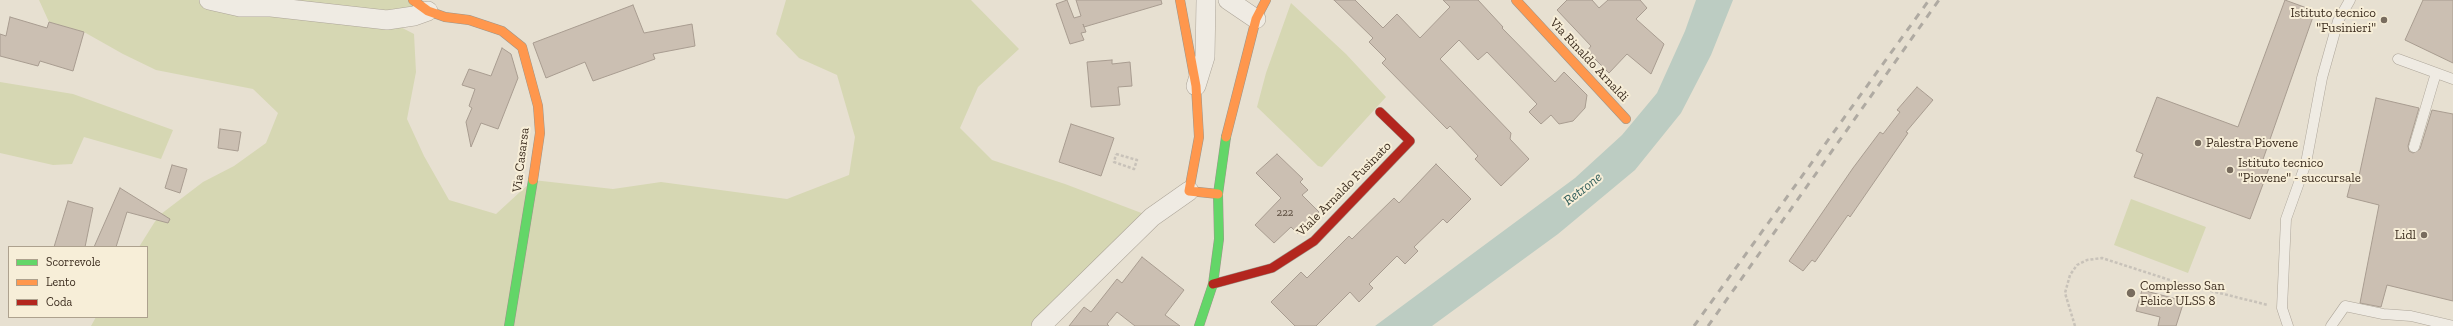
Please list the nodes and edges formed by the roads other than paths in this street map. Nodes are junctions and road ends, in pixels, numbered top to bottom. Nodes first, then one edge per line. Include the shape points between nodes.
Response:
1 (209, 0) edge
2 (1180, 0) edge
3 (1206, 0) edge
4 (1228, 0) edge
5 (1266, 0) edge
6 (1516, 0) edge
7 (2350, 0) edge
8 (421, 5) edge
9 (1256, 19) junction
10 (2398, 59) dead end
11 (2436, 73) junction
12 (2453, 79) edge
13 (1196, 86) junction
14 (1380, 112) dead end
15 (1626, 120) dead end
16 (2414, 147) dead end
17 (1189, 191) junction
18 (1218, 194) junction
19 (1213, 284) junction
20 (509, 326) edge
21 (1041, 326) edge
22 (1199, 326) edge
23 (2288, 326) edge
24 (2331, 326) edge
25 (2453, 326) edge

1 - 8 street via 240,7 271,7 387,20 414,16
2 - 13 street
3 - 13 street via 1205,57
4 - 9 street
5 - 9 street
6 - 15 street, Via Rinaldo Arnaldi
7 - 23 lane via 2336,28 2322,78 2306,163 2286,219 2282,308
8 - 20 street, Via Casarsa via 445,17 469,20 502,31 522,47 538,106 540,133
9 - 18 street via 1238,86
10 - 11 lane
11 - 12 lane
11 - 16 lane
13 - 17 street via 1199,137
14 - 19 street, Viale Arnaldo Fusinato via 1410,141 1314,241 1272,268
17 - 18 street
17 - 21 street via 1152,217
18 - 19 street via 1219,239
19 - 22 street
24 - 25 lane via 2345,306 2383,314 2410,316

